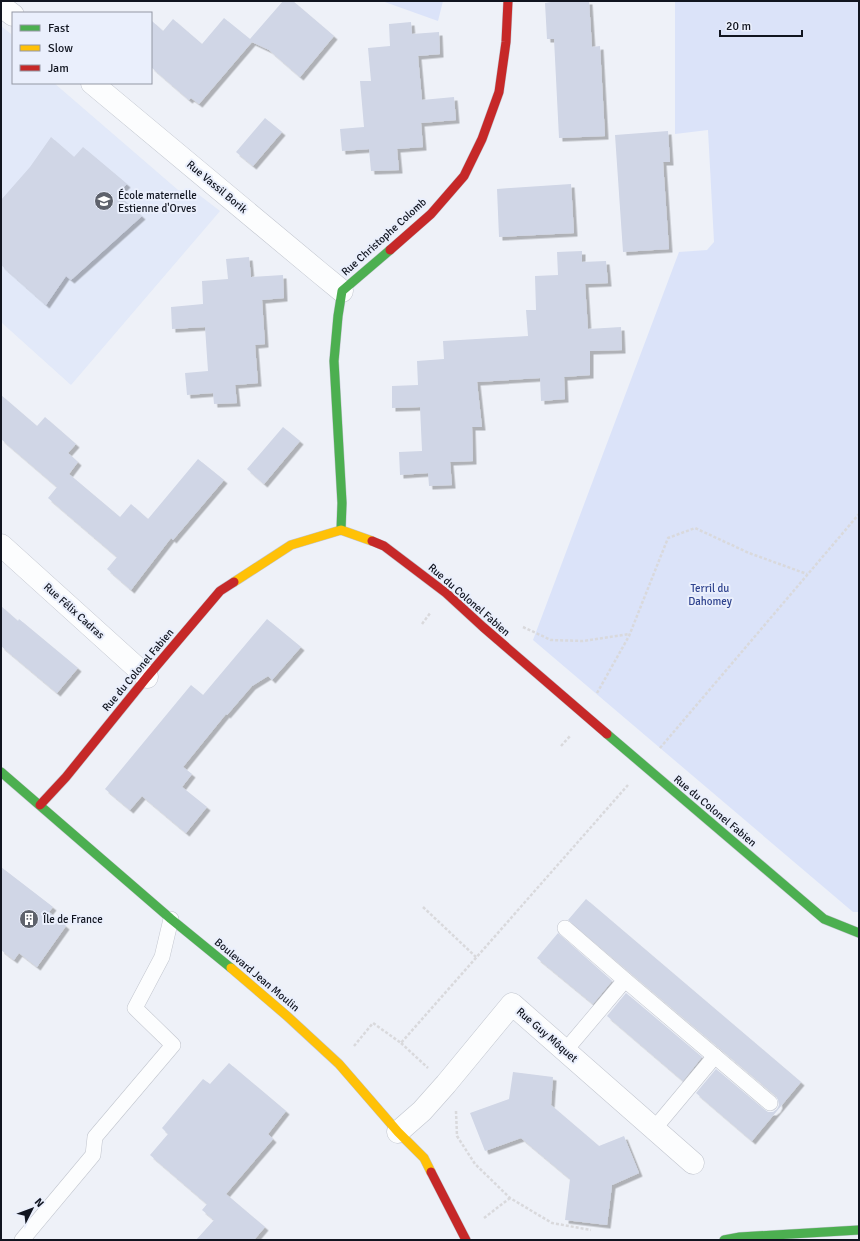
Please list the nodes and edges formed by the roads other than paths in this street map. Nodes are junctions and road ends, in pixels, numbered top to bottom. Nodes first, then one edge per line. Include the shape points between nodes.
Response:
1 (508, 1) edge
2 (1, 6) edge
3 (12, 14) edge
4 (93, 84) edge
5 (342, 290) junction
6 (341, 530) junction
7 (1, 545) edge
8 (147, 677) junction
9 (1, 772) edge
10 (40, 805) junction
11 (171, 919) junction
12 (565, 928) dead end
13 (859, 932) edge
14 (625, 980) junction
15 (565, 1051) junction
16 (715, 1056) junction
17 (770, 1103) dead end
18 (654, 1129) junction
19 (398, 1132) junction
20 (693, 1163) dead end
21 (460, 1229) junction
22 (859, 1230) edge
23 (469, 1238) edge
24 (22, 1240) edge
25 (459, 1240) edge
26 (724, 1240) edge

1 - 5 street, Rue Christophe Colomb via 506,42 499,92 482,139 464,176 430,214
2 - 3 street
4 - 5 street, Rue Vassil Borik
5 - 6 street, Rue Christophe Colomb via 334,361 342,503
6 - 8 street, Rue du Colonel Fabien via 291,545 220,591
6 - 13 street, Rue du Colonel Fabien via 384,546 446,593 482,627 824,919
7 - 8 street, Rue Félix Cadras
8 - 10 street, Rue du Colonel Fabien
9 - 10 street, Boulevard Jean Moulin
10 - 11 street, Boulevard Jean Moulin
11 - 19 street, Boulevard Jean Moulin via 287,1016 338,1064
11 - 24 lane via 162,957 135,1008 173,1045 95,1137 93,1155
12 - 14 lane
14 - 15 lane
14 - 16 lane
15 - 18 street, Rue Guy Môquet
15 - 19 street, Rue Guy Môquet via 512,1004 422,1111
16 - 17 lane
16 - 18 lane
18 - 20 street, Rue Guy Môquet
19 - 21 street, Boulevard Jean Moulin via 424,1158
21 - 23 street, Boulevard Jean Moulin
21 - 25 street
22 - 26 street

